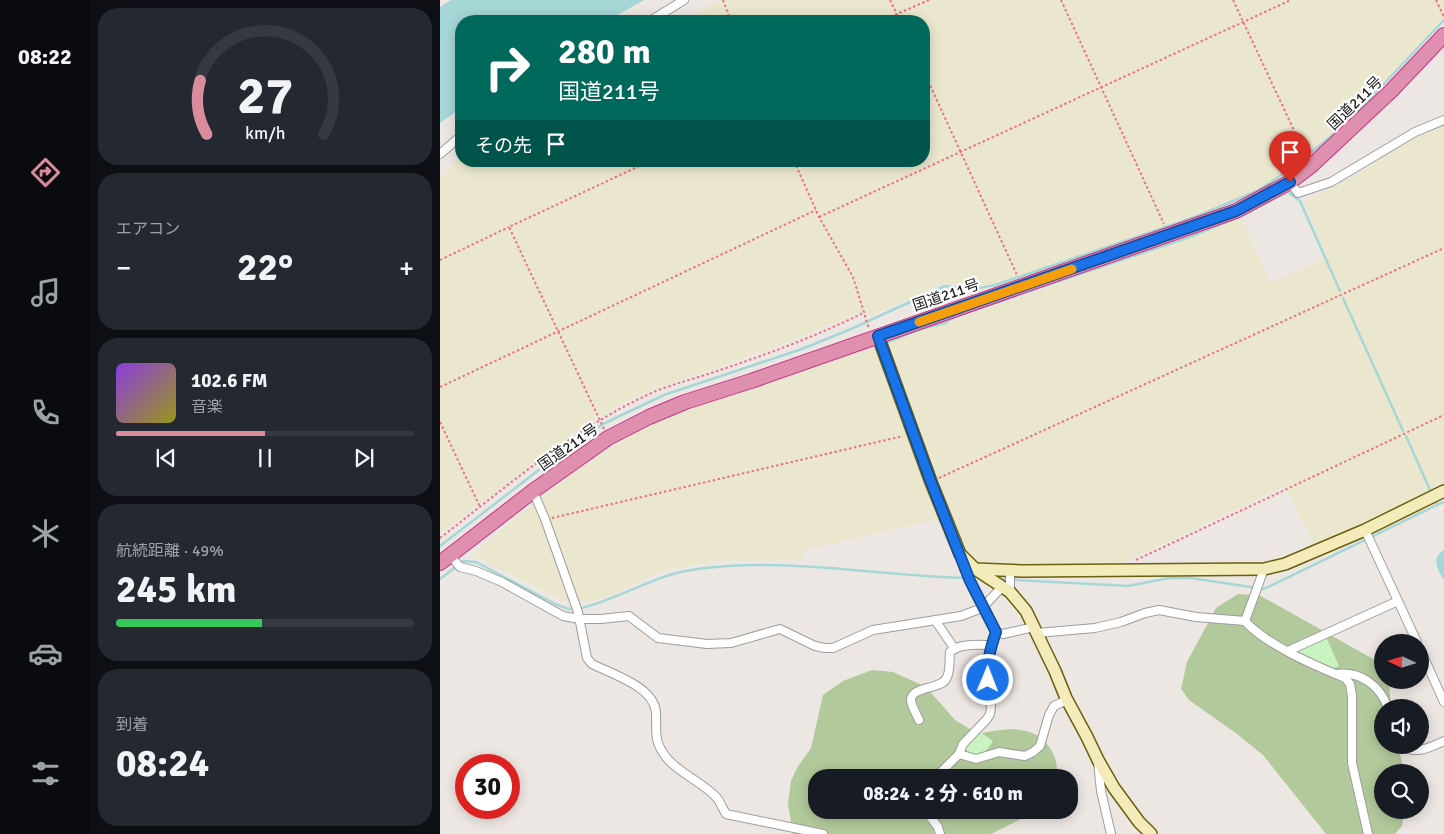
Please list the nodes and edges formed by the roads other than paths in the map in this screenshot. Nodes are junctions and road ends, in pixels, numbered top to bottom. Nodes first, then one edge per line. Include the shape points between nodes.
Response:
1 (684, 0) edge
2 (660, 15) edge
3 (1444, 35) edge
4 (1444, 120) edge
5 (455, 141) edge
6 (440, 154) edge
7 (1290, 182) junction
8 (875, 337) junction
9 (532, 491) junction
10 (1444, 491) edge
11 (1366, 533) junction
12 (451, 562) edge
13 (1264, 568) junction
14 (973, 575) junction
15 (1006, 582) junction
16 (1398, 601) junction
17 (982, 608) junction
18 (578, 612) junction
19 (935, 620) junction
20 (1245, 621) junction
21 (1036, 630) junction
22 (996, 632) junction
23 (1413, 634) edge
24 (991, 645) junction
25 (954, 648) junction
26 (1288, 651) junction
27 (1429, 669) edge
28 (1334, 674) junction
29 (1384, 699) edge
30 (1067, 700) junction
31 (1444, 702) edge
32 (919, 720) dead end
33 (1444, 741) edge
34 (1429, 748) edge
35 (959, 754) junction
36 (1098, 760) junction
37 (944, 769) edge
38 (932, 819) edge
39 (823, 834) edge
40 (940, 834) edge
41 (1111, 834) edge
42 (1151, 834) edge
43 (1368, 834) edge

1 - 2 street
3 - 7 highway, 国道211号 via 1391,91
4 - 7 street via 1415,132 1331,182 1298,193
5 - 6 street
7 - 8 highway, 国道211号 via 1236,211
8 - 9 highway, 国道211号 via 649,417 608,438
8 - 14 street via 960,554
9 - 12 highway, 国道211号
9 - 18 street
10 - 11 street
11 - 13 street via 1285,564
11 - 16 street
12 - 18 street via 502,582 563,616
13 - 15 street
13 - 20 street
14 - 15 street
14 - 15 street
14 - 17 street
15 - 17 street
15 - 21 street
16 - 23 street
16 - 26 street
17 - 19 street via 961,616
17 - 22 street
18 - 19 street via 629,616 658,638 707,644 731,643 780,629 824,648 833,648 873,630
18 - 39 street via 587,658 592,664 642,689 653,701 658,745 667,758 716,797 726,814
19 - 25 street
20 - 21 street via 1159,610 1095,628
20 - 26 street via 1252,629
21 - 22 street
21 - 30 street
22 - 24 street
24 - 25 street
24 - 35 street via 987,666 990,714 963,744
25 - 32 street via 950,652 947,679 942,685 917,691 912,697
26 - 28 street
27 - 31 street
28 - 29 street via 1351,674 1369,680
28 - 43 street via 1345,678 1352,690 1352,763
30 - 35 street via 1054,706 1040,746 1025,756 999,752 976,758
30 - 36 street
33 - 34 street
35 - 37 street
36 - 41 street via 1100,790
36 - 42 street via 1114,788
38 - 40 street

